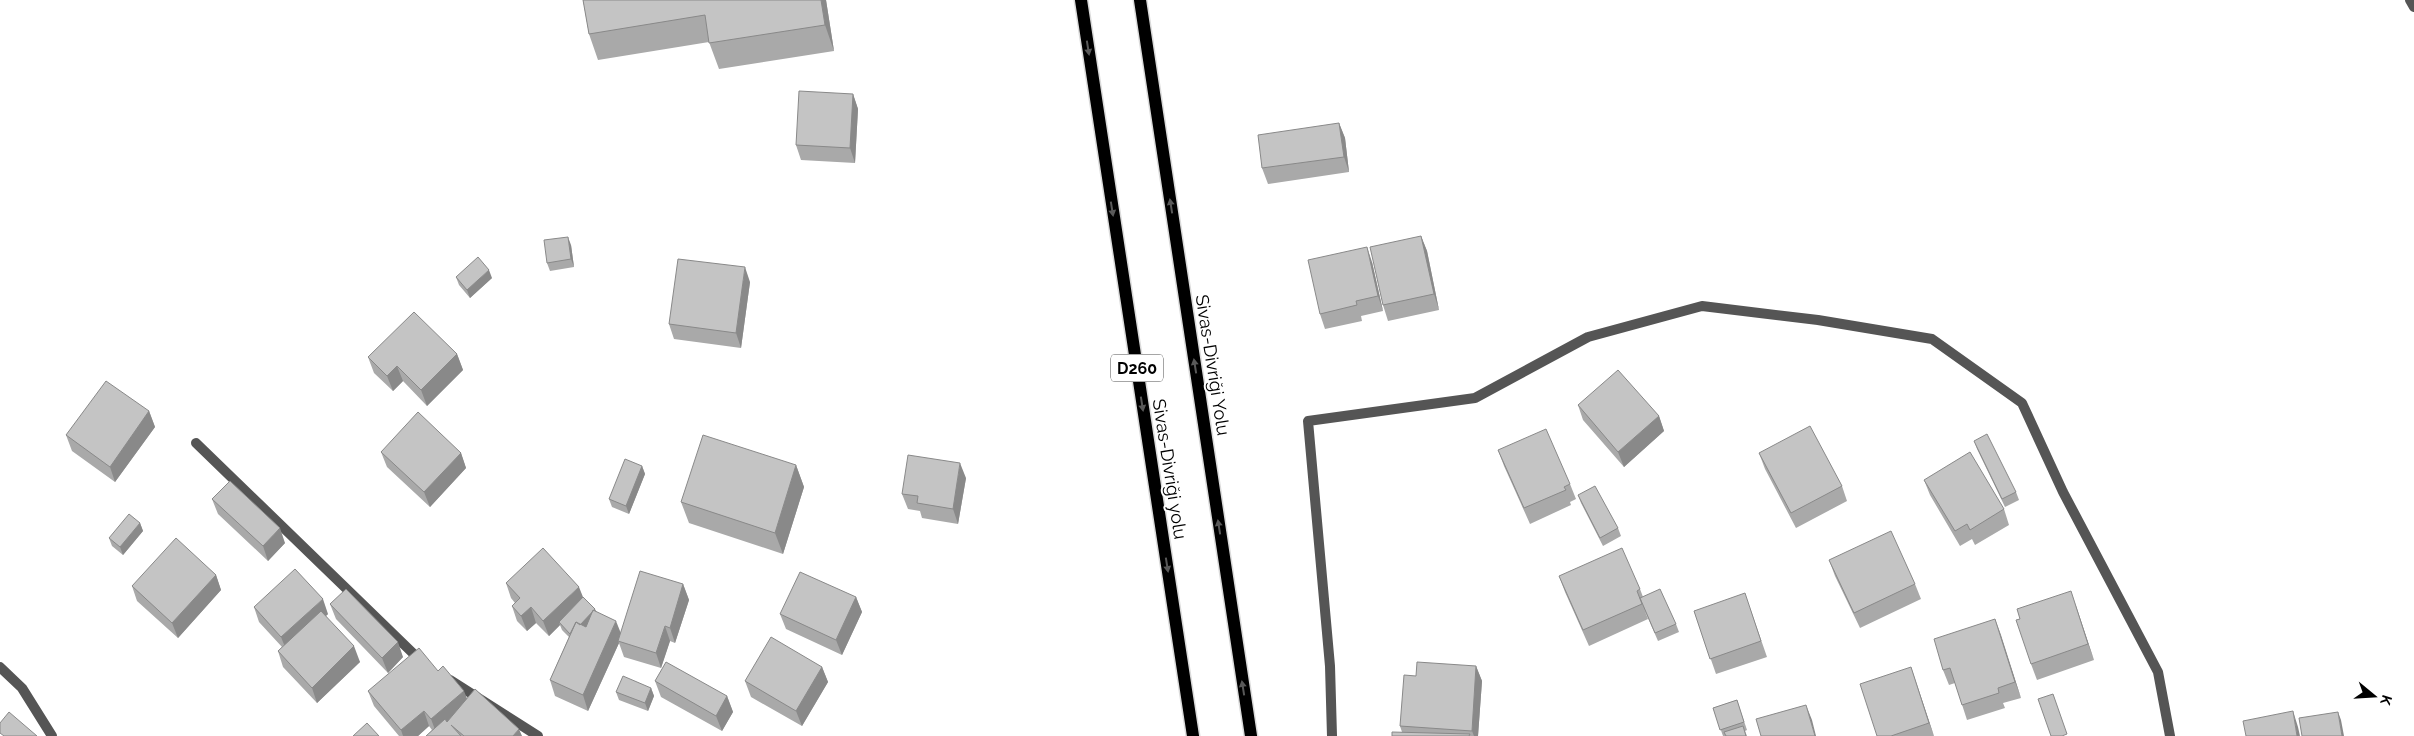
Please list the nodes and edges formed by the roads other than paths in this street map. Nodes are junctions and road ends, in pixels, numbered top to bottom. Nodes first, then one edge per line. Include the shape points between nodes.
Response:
1 (1081, 0) edge
2 (1140, 0) edge
3 (2410, 0) edge
4 (2414, 7) edge
5 (196, 443) dead end
6 (0, 667) edge
7 (52, 736) edge
8 (538, 736) edge
9 (1193, 736) edge
10 (1250, 736) edge
11 (1332, 736) edge
12 (2170, 736) edge

1 -> 9 main road, Sivas-Divriği yolu / D260
10 -> 2 main road, Sivas-Divriği Yolu
3 - 4 street
5 - 8 street via 415,657
6 - 7 street via 22,688
11 - 12 street via 1330,666 1308,421 1475,398 1588,337 1702,306 1818,320 1932,339 2022,403 2063,492 2158,672

